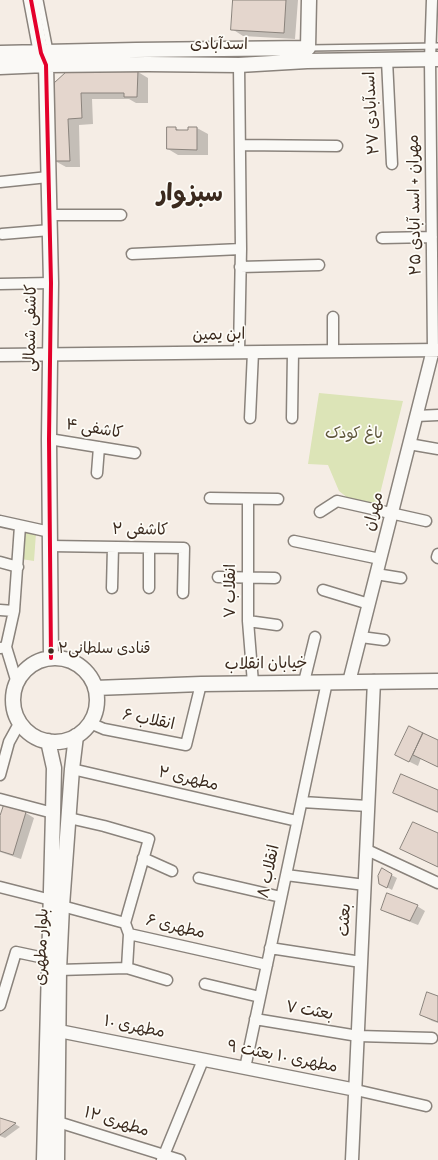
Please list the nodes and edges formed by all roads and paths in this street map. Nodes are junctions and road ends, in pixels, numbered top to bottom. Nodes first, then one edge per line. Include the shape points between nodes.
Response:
1 (31, 0) edge
2 (40, 0) edge
3 (309, 0) edge
4 (432, 0) edge
5 (434, 53) edge
6 (0, 54) edge
7 (307, 55) junction
8 (46, 57) junction
9 (386, 60) junction
10 (239, 65) junction
11 (0, 67) edge
12 (240, 145) junction
13 (337, 146) dead end
14 (392, 164) dead end
15 (48, 177) junction
16 (0, 182) edge
17 (50, 215) junction
18 (121, 215) dead end
19 (435, 219) edge
20 (50, 230) junction
21 (2, 234) dead end
22 (432, 237) junction
23 (382, 238) dead end
24 (241, 249) junction
25 (132, 254) dead end
26 (319, 265) dead end
27 (240, 267) junction
28 (51, 283) junction
29 (0, 284) edge
30 (435, 311) edge
31 (333, 317) dead end
32 (436, 350) edge
33 (333, 351) junction
34 (239, 352) junction
35 (253, 352) junction
36 (293, 352) junction
37 (0, 355) edge
38 (50, 355) junction
39 (438, 415) edge
40 (416, 416) junction
41 (250, 418) dead end
42 (292, 418) dead end
43 (49, 439) junction
44 (409, 444) junction
45 (99, 447) junction
46 (438, 449) edge
47 (135, 453) dead end
48 (97, 472) dead end
49 (210, 498) dead end
50 (248, 498) junction
51 (278, 499) dead end
52 (320, 512) dead end
53 (392, 513) junction
54 (0, 521) edge
55 (426, 521) dead end
56 (20, 526) junction
57 (50, 539) junction
58 (294, 542) dead end
59 (113, 547) junction
60 (149, 548) junction
61 (438, 554) edge
62 (438, 558) edge
63 (380, 559) junction
64 (0, 562) edge
65 (18, 567) junction
66 (376, 574) junction
67 (218, 577) dead end
68 (248, 577) junction
69 (276, 578) dead end
70 (401, 578) dead end
71 (112, 588) dead end
72 (149, 588) dead end
73 (323, 590) dead end
74 (183, 593) dead end
75 (369, 604) junction
76 (0, 610) edge
77 (14, 611) junction
78 (248, 621) junction
79 (277, 625) dead end
80 (360, 636) junction
81 (315, 637) dead end
82 (384, 640) dead end
83 (3, 648) edge
84 (51, 658) junction
85 (438, 681) edge
86 (304, 682) junction
87 (327, 682) junction
88 (349, 682) junction
89 (374, 682) junction
90 (17, 683) junction
91 (253, 683) junction
92 (201, 684) junction
93 (95, 688) junction
94 (7, 701) edge
95 (20, 722) junction
96 (90, 723) junction
97 (76, 736) junction
98 (48, 741) junction
99 (72, 769) junction
100 (0, 775) edge
101 (0, 799) edge
102 (302, 802) junction
103 (368, 806) junction
104 (53, 813) junction
105 (69, 818) junction
106 (297, 821) junction
107 (366, 850) junction
108 (143, 858) junction
109 (172, 871) dead end
110 (286, 875) junction
111 (199, 878) dead end
112 (438, 883) edge
113 (365, 885) junction
114 (0, 887) edge
115 (281, 897) junction
116 (57, 903) junction
117 (125, 923) junction
118 (129, 934) junction
119 (270, 948) junction
120 (49, 959) junction
121 (361, 962) junction
122 (267, 965) junction
123 (127, 968) junction
124 (59, 970) junction
125 (167, 980) dead end
126 (3, 981) edge
127 (205, 984) dead end
128 (260, 997) junction
129 (0, 1005) edge
130 (255, 1018) junction
131 (59, 1031) junction
132 (358, 1036) junction
133 (432, 1038) dead end
134 (203, 1060) junction
135 (245, 1068) junction
136 (356, 1090) junction
137 (426, 1106) dead end
138 (58, 1122) junction
139 (163, 1158) edge
140 (44, 1160) edge
141 (57, 1160) edge
142 (180, 1160) edge
143 (352, 1160) edge

1 - 8 main road, کاشفی شمالی
2 - 8 lane
3 - 7 main road
4 - 5 street, مهران + اسد آبادی ۲۵
5 - 7 lane
5 - 9 main road, اسدآبادی
5 - 19 street, مهران + اسد آبادی ۲۵
6 - 8 main road, اسدآبادی
7 - 8 main road, اسدآبادی
7 - 9 main road, اسدآبادی
7 - 10 main road, اسدآبادی
8 - 10 main road, اسدآبادی via 148,64
8 - 11 main road, اسدآبادی
8 - 15 main road, کاشفی شمالی
9 - 14 street, اسدآبادی ۲۷
10 - 12 street
12 - 13 street
12 - 24 street
15 - 16 street
15 - 17 main road, کاشفی شمالی
17 - 18 street
17 - 20 main road, کاشفی شمالی
19 - 22 street, مهران + اسد آبادی ۲۵
20 - 21 street
20 - 28 main road, کاشفی شمالی
22 - 23 street
22 - 30 street, مهران + اسد آبادی ۲۵
24 - 25 street
24 - 27 street
26 - 27 street
27 - 34 street
28 - 29 street
28 - 38 main road, کاشفی شمالی
30 - 32 street, مهران + اسد آبادی ۲۵
31 - 33 street
32 - 33 street, ابن یمین
32 - 40 street, مهران
33 - 36 street, ابن یمین
34 - 35 street, ابن یمین
34 - 38 street, ابن یمین
35 - 36 street, ابن یمین
35 - 41 street
36 - 42 street
37 - 38 street, ابن یمین
38 - 43 main road, کاشفی شمالی
39 - 40 street
40 - 44 street, مهران
43 - 45 street, کاشفی ۴
43 - 57 main road, کاشفی شمالی
44 - 46 street
44 - 53 street, مهران
45 - 47 street, کاشفی ۴
45 - 48 street
49 - 50 street
50 - 51 street
50 - 68 street, انقلاب ۷
52 - 53 street via 337,501
53 - 55 street
53 - 63 street, مهران
54 - 56 street, کاشفی ۲
56 - 57 street, کاشفی ۲
56 - 65 street
57 - 59 street, کاشفی ۲
57 - 84 main road, کاشفی شمالی
58 - 63 street
59 - 60 street, کاشفی ۲
59 - 71 street
60 - 72 street
60 - 74 street, کاشفی ۲ via 184,548
61 - 62 street
63 - 66 street, مهران
64 - 65 street
65 - 77 street
66 - 70 street
66 - 75 street, مهران
67 - 68 street
68 - 69 street
68 - 78 street, انقلاب ۷
73 - 75 street
75 - 80 street, مهران
76 - 77 street
77 - 83 street
78 - 79 street
78 - 91 street, انقلاب ۷
80 - 82 street
80 - 88 street, مهران
81 - 86 street
83 - 90 street
84 - 90 main road via 30,666
84 - 93 main road via 74,662 91,678
85 - 89 main road, خیابان انقلاب
86 - 87 main road, خیابان انقلاب
86 - 91 main road, خیابان انقلاب
87 - 88 main road, خیابان انقلاب
87 - 102 street, انقلاب ۸
88 - 89 main road, خیابان انقلاب
89 - 103 street, بعثت
90 - 94 main road
91 - 92 main road, خیابان انقلاب
92 - 93 main road, خیابان انقلاب
92 - 96 street, انقلاب ۶ via 186,745 104,729
93 - 96 main road via 96,712
94 - 95 main road
95 - 98 main road via 27,731
95 - 100 street via 9,742
96 - 97 main road
97 - 98 main road via 62,741
97 - 99 main road, بلوار مطهری
98 - 104 main road, بلوار مطهری via 54,768
99 - 105 main road, بلوار مطهری
99 - 106 street, مطهری ۲
101 - 104 street
102 - 103 street
102 - 106 street, انقلاب ۸
103 - 107 street, بعثت
104 - 116 main road, بلوار مطهری
105 - 108 street via 149,839
105 - 116 main road, بلوار مطهری
106 - 110 street, انقلاب ۸
107 - 112 street
107 - 113 street, بعثت
108 - 109 street
108 - 117 street
110 - 113 street
110 - 115 street, انقلاب ۸
111 - 115 street
113 - 121 street, بعثت
114 - 116 street, مطهری ۶
115 - 119 street, انقلاب ۸
116 - 117 street, مطهری ۶
116 - 120 main road, بلوار مطهری
116 - 124 main road, بلوار مطهری
117 - 118 street, مطهری ۶
118 - 122 street, مطهری ۶
118 - 123 street
119 - 121 street
119 - 122 street, انقلاب ۸
120 - 126 street via 16,952
120 - 140 main road, بلوار مطهری
121 - 132 street, بعثت
122 - 128 street, انقلاب ۸
123 - 124 street
123 - 125 street
124 - 131 main road, بلوار مطهری
126 - 129 street
127 - 128 street
128 - 130 street, انقلاب ۸
130 - 132 street, بعثت ۷
130 - 135 street, انقلاب ۸
131 - 134 street, مطهری ۱۰
131 - 138 main road, بلوار مطهری
132 - 133 street, بعثت ۷
132 - 136 street, بعثت
134 - 135 street, مطهری ۱۰ بعثت ۹
134 - 139 street
135 - 136 street, مطهری ۱۰ بعثت ۹
136 - 137 street
136 - 143 street, بعثت
138 - 139 street, مطهری ۱۲
138 - 141 main road, بلوار مطهری
139 - 142 street, مطهری ۱۲

